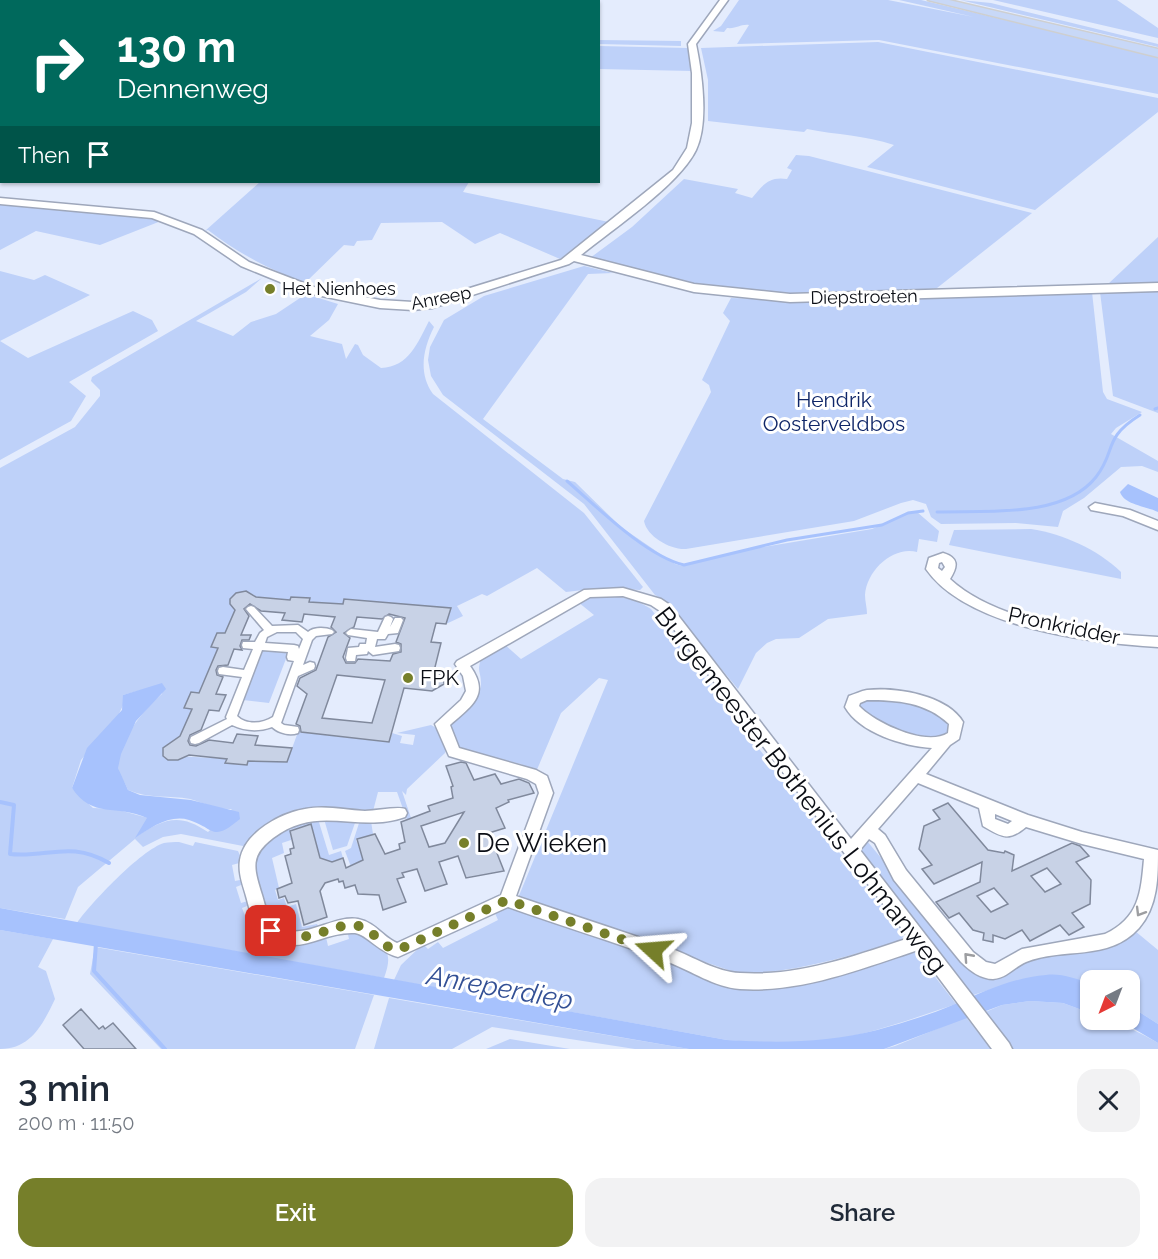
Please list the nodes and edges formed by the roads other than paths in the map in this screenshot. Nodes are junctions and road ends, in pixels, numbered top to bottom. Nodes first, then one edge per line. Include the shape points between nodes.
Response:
1 (724, 0) edge
2 (934, 0) edge
3 (950, 0) edge
4 (1158, 51) edge
5 (0, 201) edge
6 (574, 257) junction
7 (1158, 287) edge
8 (1095, 507) dead end
9 (1158, 526) edge
10 (944, 579) dead end
11 (250, 609) dead end
12 (393, 620) dead end
13 (270, 630) junction
14 (329, 632) dead end
15 (351, 633) dead end
16 (373, 635) junction
17 (308, 638) junction
18 (1158, 642) edge
19 (253, 645) junction
20 (394, 648) dead end
21 (300, 658) junction
22 (310, 666) dead end
23 (223, 671) dead end
24 (248, 674) junction
25 (294, 674) junction
26 (233, 720) junction
27 (279, 724) junction
28 (294, 730) dead end
29 (195, 740) dead end
30 (944, 744) junction
31 (916, 776) junction
32 (400, 813) dead end
33 (868, 830) junction
34 (851, 849) junction
35 (1155, 856) edge
36 (507, 900) junction
37 (920, 942) junction
38 (1003, 1049) edge

1 - 6 street, Anreep via 692,44 697,73 697,123 686,160 666,183
2 - 4 highway
3 - 4 highway
5 - 6 street, Anreep via 154,215 191,228 233,258 292,284 328,296 380,304 432,304 549,269
6 - 7 street, Diepstroeten via 694,288 790,298
8 - 9 street via 1108,504
10 - 18 street, Pronkridder via 979,604 1046,626
11 - 13 street
12 - 16 street via 395,631
13 - 17 street via 298,629
13 - 19 street
14 - 17 street via 314,632
15 - 16 street
16 - 20 street via 359,651
17 - 21 street
19 - 21 street via 294,649 292,657
19 - 24 street
21 - 25 street
22 - 25 street
23 - 24 street
24 - 26 street via 232,713
25 - 27 street
26 - 27 street via 262,727
26 - 29 street
27 - 28 street
30 - 30 street via 956,732 956,722 935,704 880,695 858,696 854,700 855,713 873,725 913,740
30 - 31 street
31 - 33 street
31 - 35 street via 986,806 988,822 1002,830 1011,831 1024,820
32 - 36 street via 382,817 299,817 262,839 247,860 265,926 296,938 356,926 398,950
33 - 34 street
35 -> 33 street via 1146,902 1130,927 1116,937 1028,955 1000,971 989,971 967,957 900,875 880,839
34 - 36 street, Burgemeester Bothenius Lohmanweg via 665,608 645,597 623,592 588,593 462,664 475,686 471,698 442,724 454,752 542,780 546,793
34 - 37 street, Burgemeester Bothenius Lohmanweg
36 - 37 street via 740,981 769,981 830,969
37 - 38 street, Burgemeester Bothenius Lohmanweg

